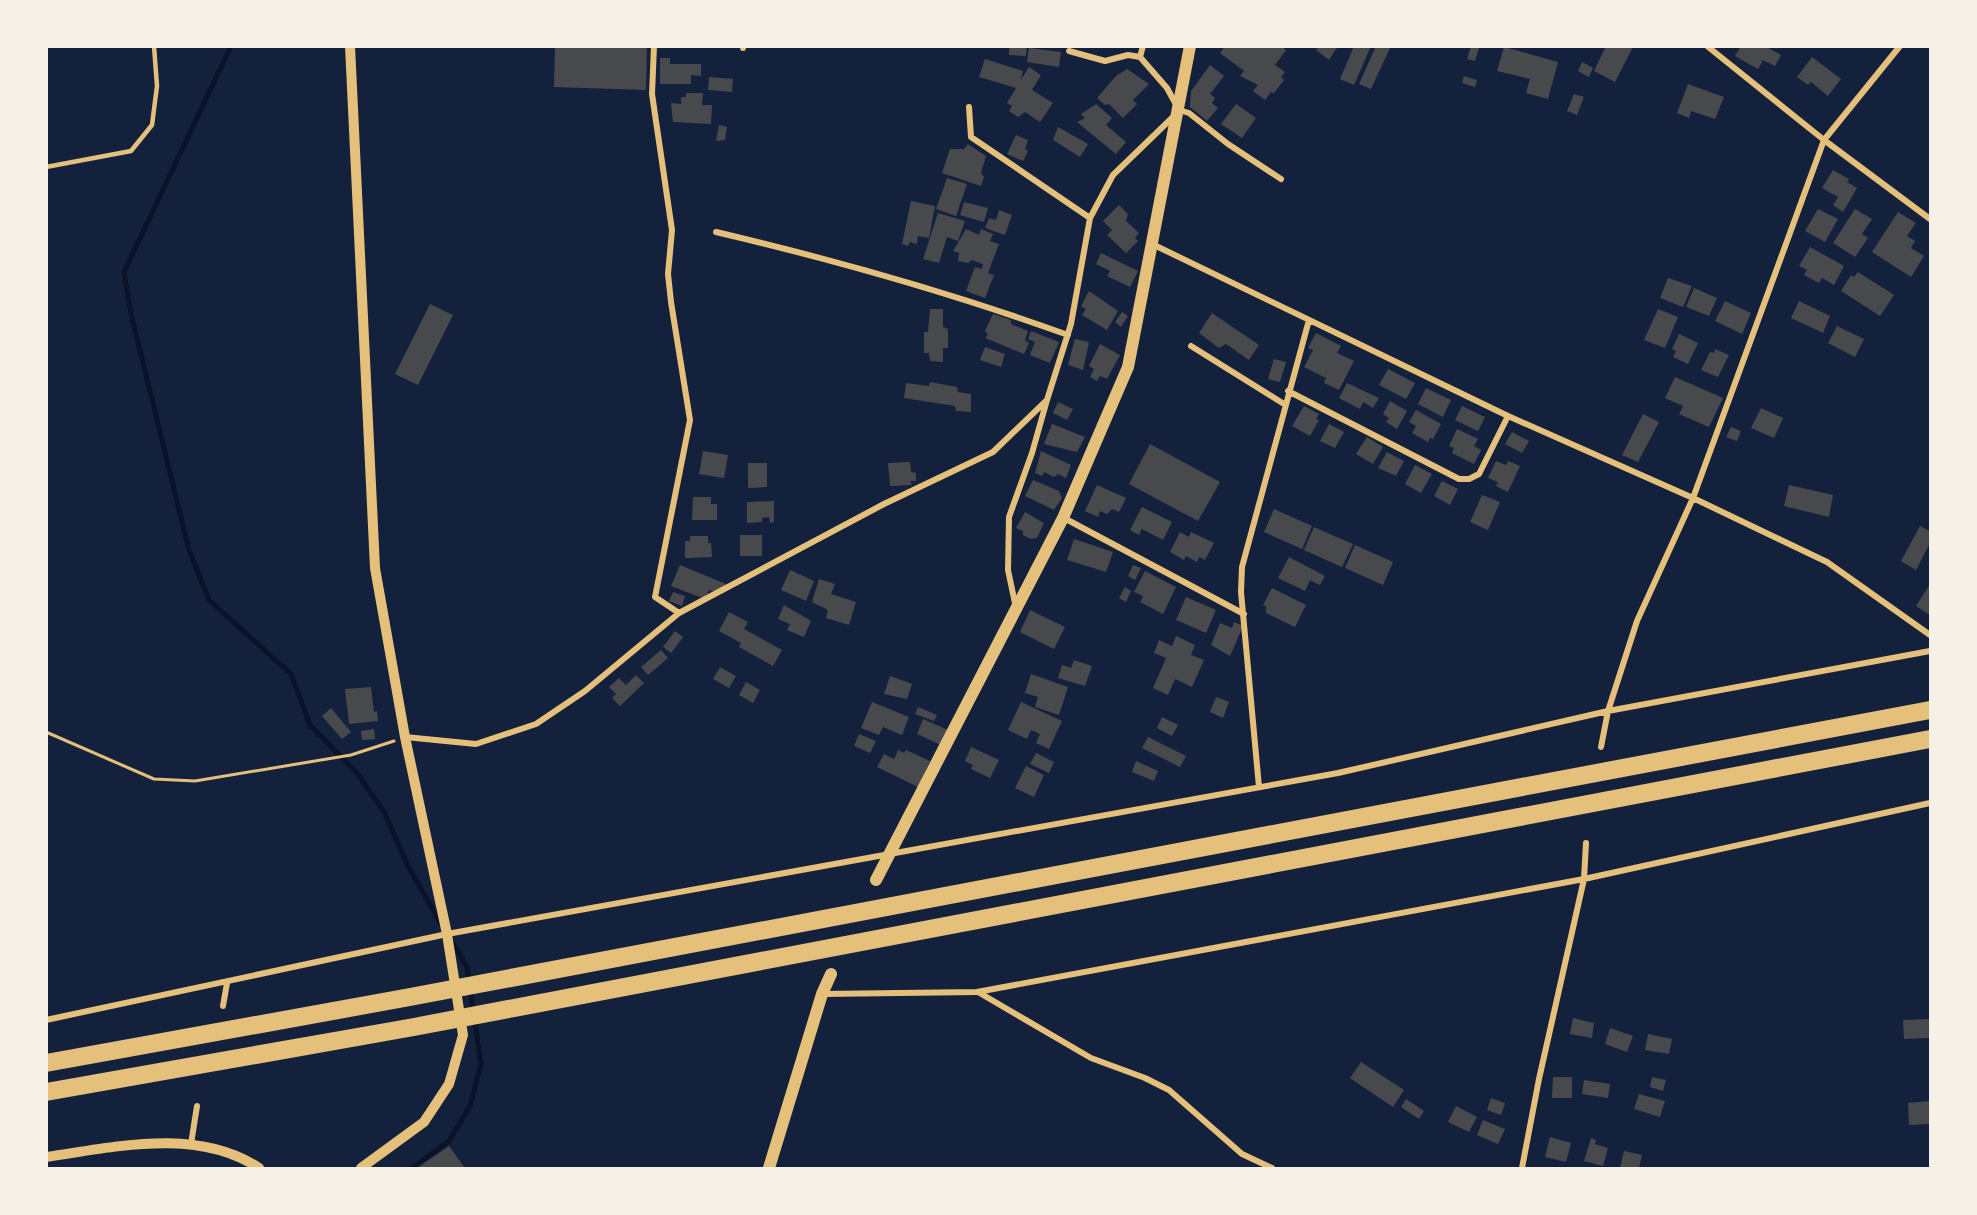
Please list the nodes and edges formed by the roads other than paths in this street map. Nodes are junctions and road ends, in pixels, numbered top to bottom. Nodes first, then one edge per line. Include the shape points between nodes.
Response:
1 (154, 46) edge
2 (350, 46) edge
3 (654, 46) edge
4 (1143, 46) edge
5 (1191, 46) edge
6 (1707, 46) edge
7 (1900, 46) edge
8 (1069, 51) dead end
9 (1140, 57) junction
10 (969, 107) dead end
11 (1179, 110) junction
12 (1824, 140) junction
13 (46, 167) edge
14 (1281, 178) dead end
15 (1090, 218) junction
16 (1930, 219) edge
17 (716, 232) dead end
18 (1151, 243) junction
19 (1309, 320) junction
20 (1068, 335) junction
21 (1191, 346) dead end
22 (1288, 391) junction
23 (1047, 399) junction
24 (1284, 404) junction
25 (1508, 416) junction
26 (1693, 498) junction
27 (1063, 518) junction
28 (1016, 609) junction
29 (679, 613) junction
30 (1244, 614) junction
31 (1930, 634) edge
32 (1930, 651) edge
33 (1930, 710) edge
34 (1608, 711) junction
35 (405, 737) junction
36 (1930, 739) edge
37 (1601, 747) dead end
38 (1260, 788) junction
39 (1930, 803) edge
40 (1586, 843) dead end
41 (889, 854) junction
42 (1584, 879) junction
43 (876, 880) dead end
44 (447, 934) junction
45 (831, 974) dead end
46 (227, 983) junction
47 (977, 992) junction
48 (822, 994) junction
49 (223, 1006) dead end
50 (46, 1020) edge
51 (46, 1063) edge
52 (46, 1092) edge
53 (198, 1106) dead end
54 (191, 1144) junction
55 (46, 1157) edge
56 (259, 1168) edge
57 (361, 1168) edge
58 (769, 1168) edge
59 (1272, 1168) edge
60 (1522, 1168) edge

1 - 13 lane via 157,86 152,125 131,151
2 - 35 street via 375,568
3 - 29 street via 652,94 672,230 668,274 690,420 655,597
4 - 9 street
5 - 11 main road
6 - 12 street
7 - 12 street
8 - 9 street via 1105,61 1128,55
9 - 11 street via 1167,88
10 - 15 street via 971,137
11 - 14 street via 1189,113
11 - 15 street via 1113,175
11 - 18 main road
12 - 16 street
12 - 26 street
15 - 20 street
17 - 20 street via 859,267
18 - 19 street
18 - 27 main road via 1128,367
19 - 22 street
19 - 25 street
20 - 23 street
21 - 24 street
22 - 24 street
22 - 25 street via 1459,479 1479,474
23 - 28 street via 1009,517 1008,570
23 - 29 street via 993,452 884,504
24 - 30 street via 1242,567
25 - 26 street
26 - 31 street via 1827,562
26 - 34 street via 1637,621
27 - 28 main road
27 - 30 street
28 - 41 main road
29 - 35 street via 585,691 536,724 476,744
30 - 38 street
32 - 34 street
33 - 51 highway
34 - 37 street
34 - 38 street
35 - 44 street
36 - 52 highway via 414,1027
38 - 41 street
39 - 42 street
40 - 42 street
41 - 43 main road
41 - 44 street
42 - 47 street
42 - 60 street
44 - 46 street
44 - 57 street via 463,1035 449,1084 424,1122
45 - 48 main road
46 - 49 street
46 - 50 street
47 - 48 street
47 - 59 street via 1091,1058 1169,1090 1242,1154
48 - 58 main road
53 - 54 street
54 - 55 street via 122,1146
54 - 56 street

